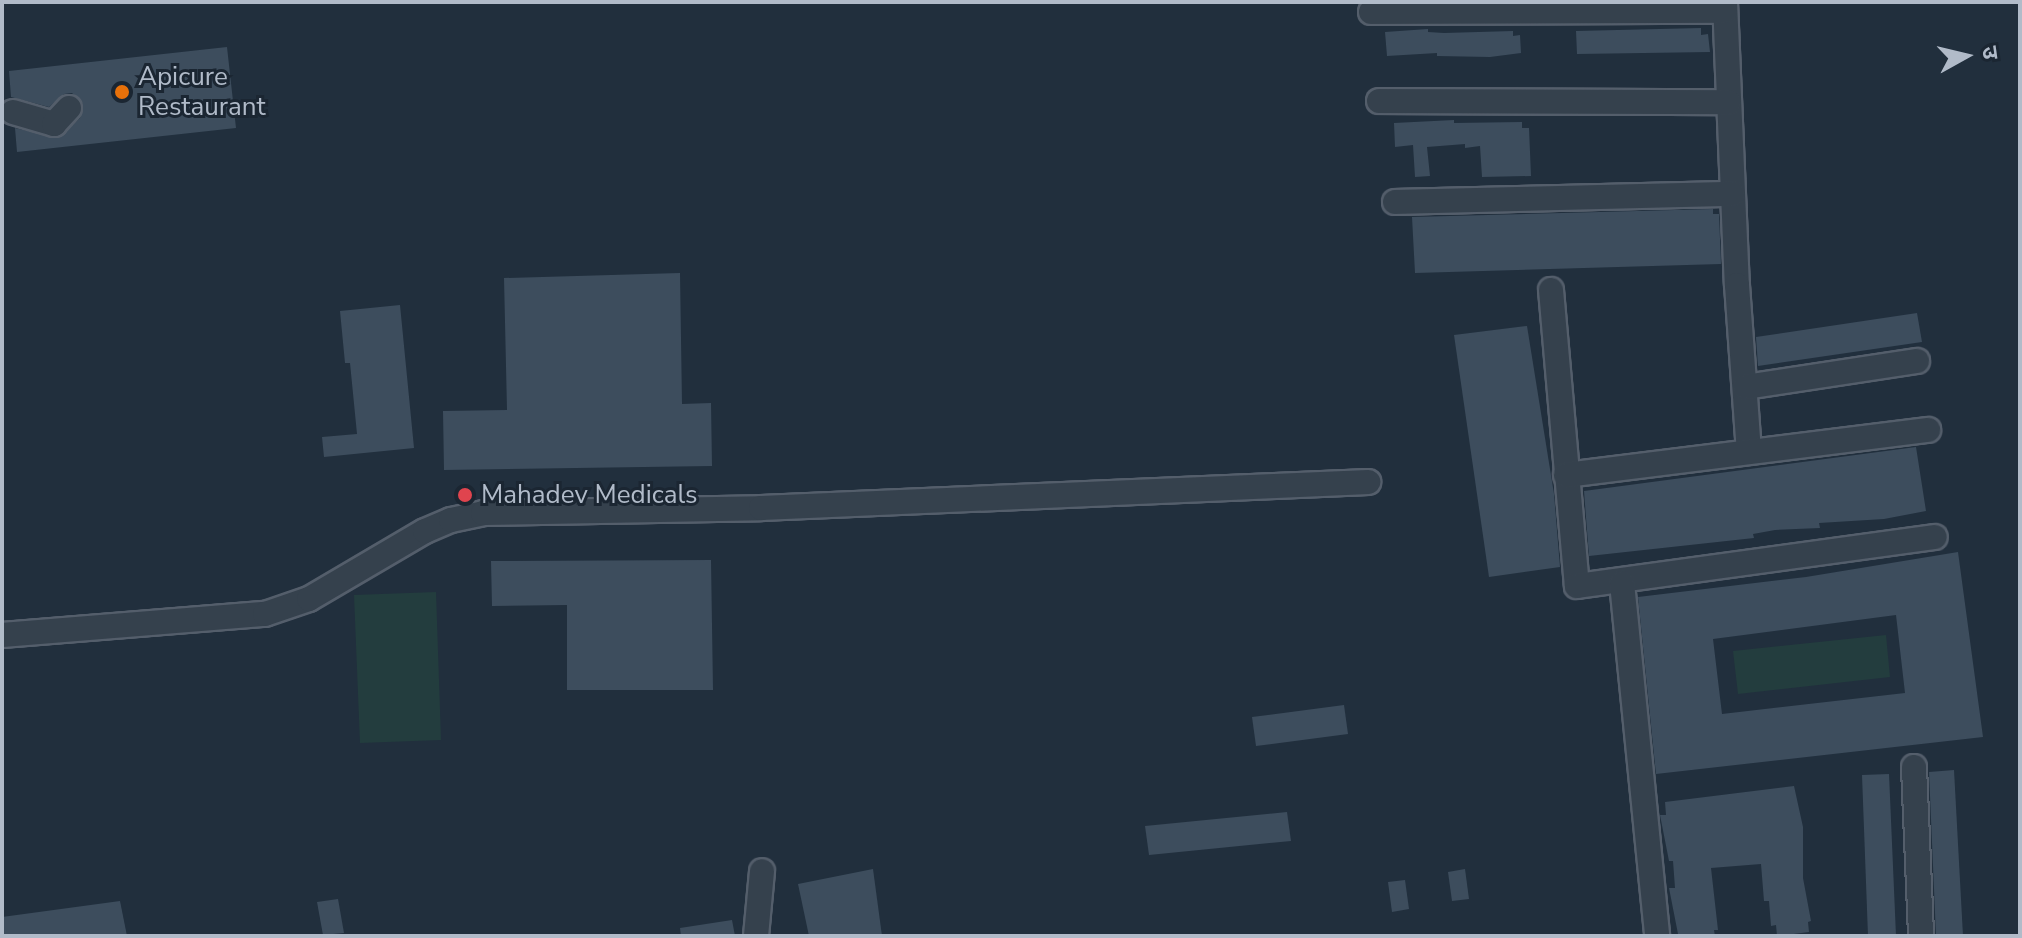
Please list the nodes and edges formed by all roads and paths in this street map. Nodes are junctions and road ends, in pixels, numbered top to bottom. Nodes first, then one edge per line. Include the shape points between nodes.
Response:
1 (1725, 7) edge
2 (1371, 12) dead end
3 (1379, 101) dead end
4 (1729, 102) junction
5 (13, 112) dead end
6 (61, 121) dead end
7 (1733, 194) junction
8 (1395, 202) dead end
9 (1551, 290) dead end
10 (1917, 361) dead end
11 (1745, 387) junction
12 (1928, 430) dead end
13 (1749, 452) junction
14 (1566, 475) junction
15 (1368, 482) dead end
16 (1935, 537) dead end
17 (1622, 583) junction
18 (2, 635) edge
19 (1914, 767) dead end
20 (762, 871) dead end
21 (756, 936) edge
22 (1657, 936) edge
23 (1921, 936) edge

1 - 2 street
1 - 4 street
3 - 4 street
4 - 7 street
5 - 6 street
7 - 8 street
7 - 11 street
9 - 14 street
10 - 11 street
11 - 13 street
12 - 13 street
13 - 14 street
14 - 17 street via 1577,586
15 - 18 street via 761,508 483,513 425,531 309,599 265,614
16 - 17 street
17 - 22 street
19 - 23 street
20 - 21 street

